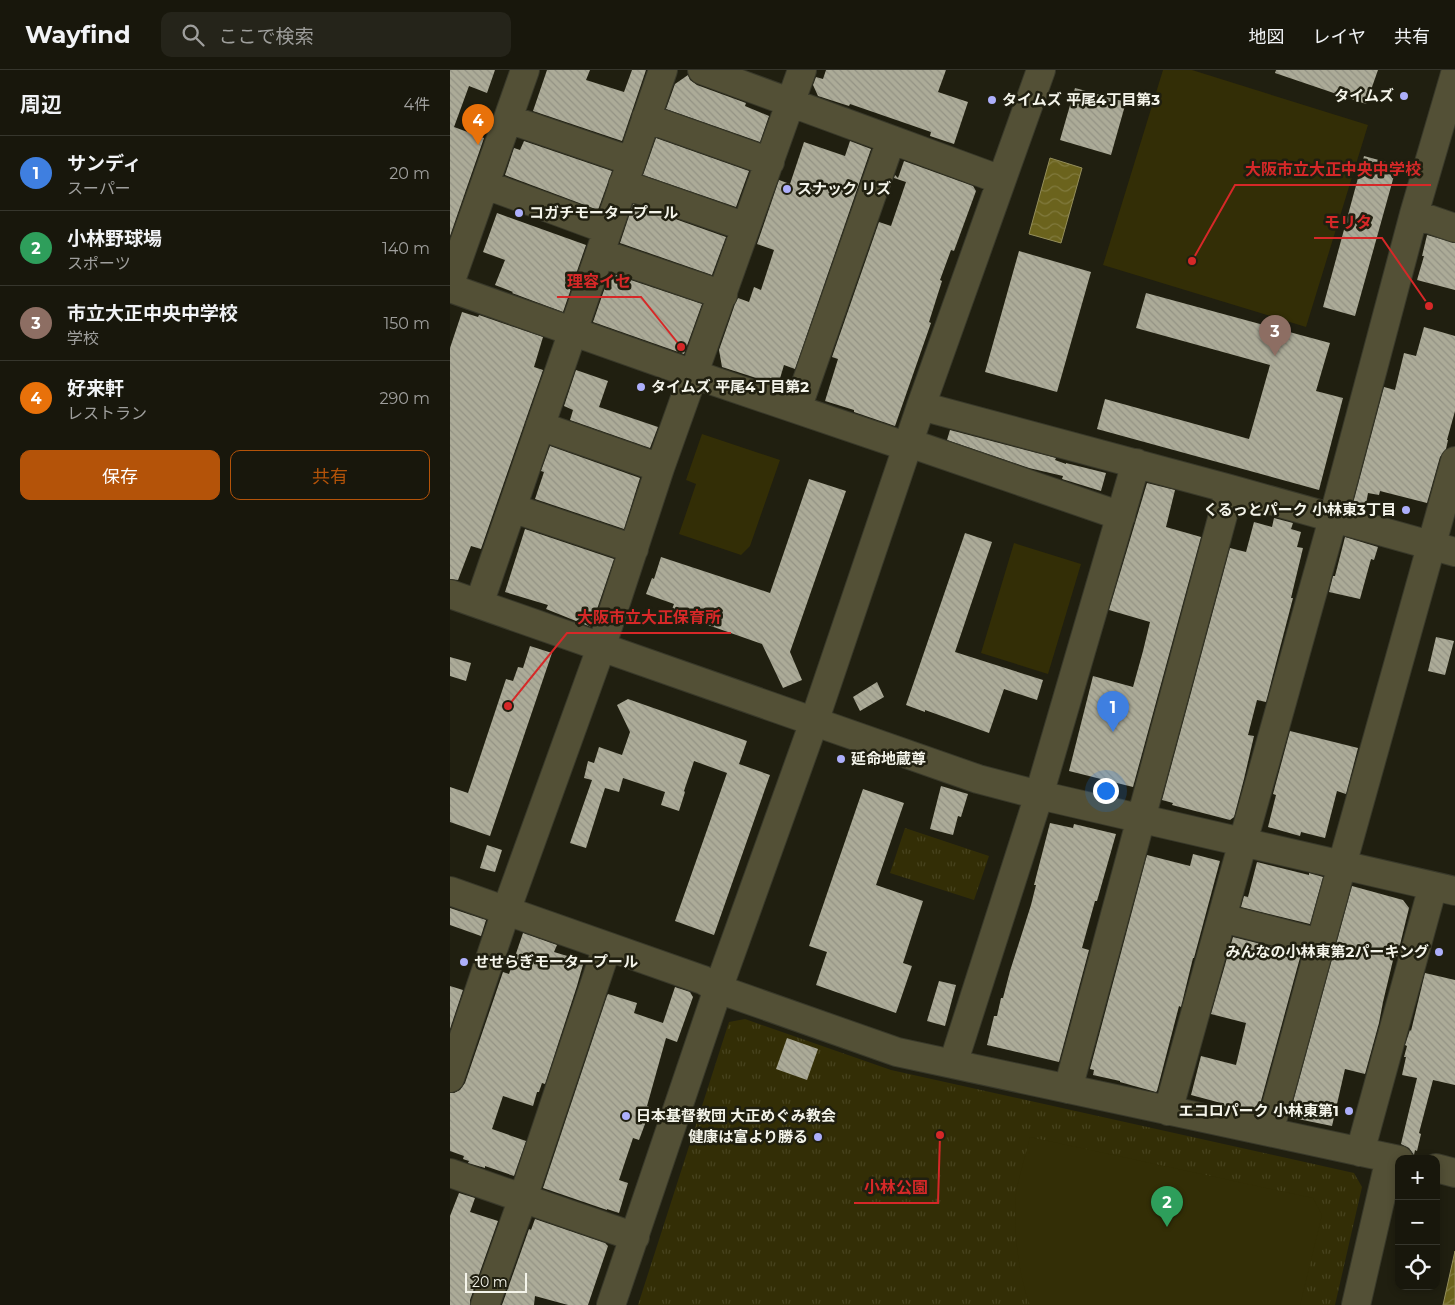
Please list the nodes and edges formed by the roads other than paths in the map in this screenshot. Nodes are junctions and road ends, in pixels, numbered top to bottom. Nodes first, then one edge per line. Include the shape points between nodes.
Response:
1 (525, 70) edge
2 (663, 70) edge
3 (702, 70) edge
4 (802, 70) edge
5 (1041, 70) edge
6 (1455, 74) edge
7 (791, 102) junction
8 (646, 118) junction
9 (508, 119) junction
10 (891, 140) junction
11 (770, 162) junction
12 (627, 172) junction
13 (1002, 180) junction
14 (486, 184) junction
15 (1414, 214) junction
16 (746, 227) junction
17 (1455, 228) edge
18 (604, 241) junction
19 (450, 283) edge
20 (450, 288) edge
21 (722, 295) junction
22 (572, 331) junction
23 (693, 374) junction
24 (922, 406) junction
25 (797, 410) junction
26 (540, 426) junction
27 (908, 447) junction
28 (1455, 461) edge
29 (1136, 464) junction
30 (660, 468) junction
31 (1230, 489) junction
32 (512, 508) junction
33 (1121, 516) junction
34 (1333, 519) junction
35 (1443, 548) edge
36 (634, 550) junction
37 (450, 594) edge
38 (479, 604) junction
39 (601, 648) junction
40 (814, 722) junction
41 (1040, 795) junction
42 (1141, 818) junction
43 (1243, 842) junction
44 (1342, 865) junction
45 (1444, 888) edge
46 (450, 891) edge
47 (506, 911) junction
48 (1222, 918) junction
49 (1320, 943) junction
50 (607, 947) junction
51 (718, 989) junction
52 (460, 1016) edge
53 (953, 1064) junction
54 (450, 1077) edge
55 (1068, 1088) junction
56 (1168, 1111) junction
57 (1269, 1132) junction
58 (1360, 1152) junction
59 (1394, 1159) edge
60 (1440, 1169) edge
61 (1455, 1172) edge
62 (450, 1173) edge
63 (523, 1198) junction
64 (635, 1237) junction
65 (485, 1305) edge
66 (611, 1305) edge
67 (1356, 1305) edge

1 - 9 street
2 - 8 street
3 - 7 street
4 - 7 street
5 - 13 street
6 - 15 street
7 - 10 street
7 - 11 street
8 - 11 street
8 - 12 street
9 - 12 street
9 - 14 street
10 - 13 street
10 - 25 street
11 - 16 street
12 - 16 street
12 - 18 street
13 - 24 street
14 - 18 street
14 - 19 street
15 - 17 street
15 - 34 street
16 - 21 street
18 - 21 street
18 - 22 street
20 - 22 street
21 - 23 street
22 - 23 street
22 - 26 street
23 - 25 street
23 - 30 street
24 - 27 street
24 - 29 street
25 - 27 street
26 - 30 street
26 - 32 street
27 - 33 street via 918,446
27 - 40 street
28 - 35 street
29 - 31 street
29 - 33 street
30 - 36 street
31 - 34 street
31 - 42 street
32 - 36 street
32 - 38 street
33 - 41 street
34 - 35 street
34 - 43 street
35 - 44 street
36 - 39 street
37 - 38 street
38 - 39 street
39 - 40 street
39 - 47 street
40 - 41 street via 978,779
40 - 51 street
41 - 42 street
41 - 53 street
42 - 43 street
42 - 55 street
43 - 44 street
43 - 48 street
44 - 45 street
44 - 49 street
45 - 58 street
46 - 47 street
47 - 50 street
47 - 52 street
48 - 49 street
48 - 56 street
49 - 57 street
50 - 51 street via 703,980
50 - 63 street
51 - 53 street via 897,1052
51 - 64 street
52 - 54 street
53 - 55 street
55 - 56 street
56 - 57 street
57 - 58 street
58 - 59 street
59 - 67 street
60 - 61 street
62 - 63 street
63 - 64 street
63 - 65 street
64 - 66 street

